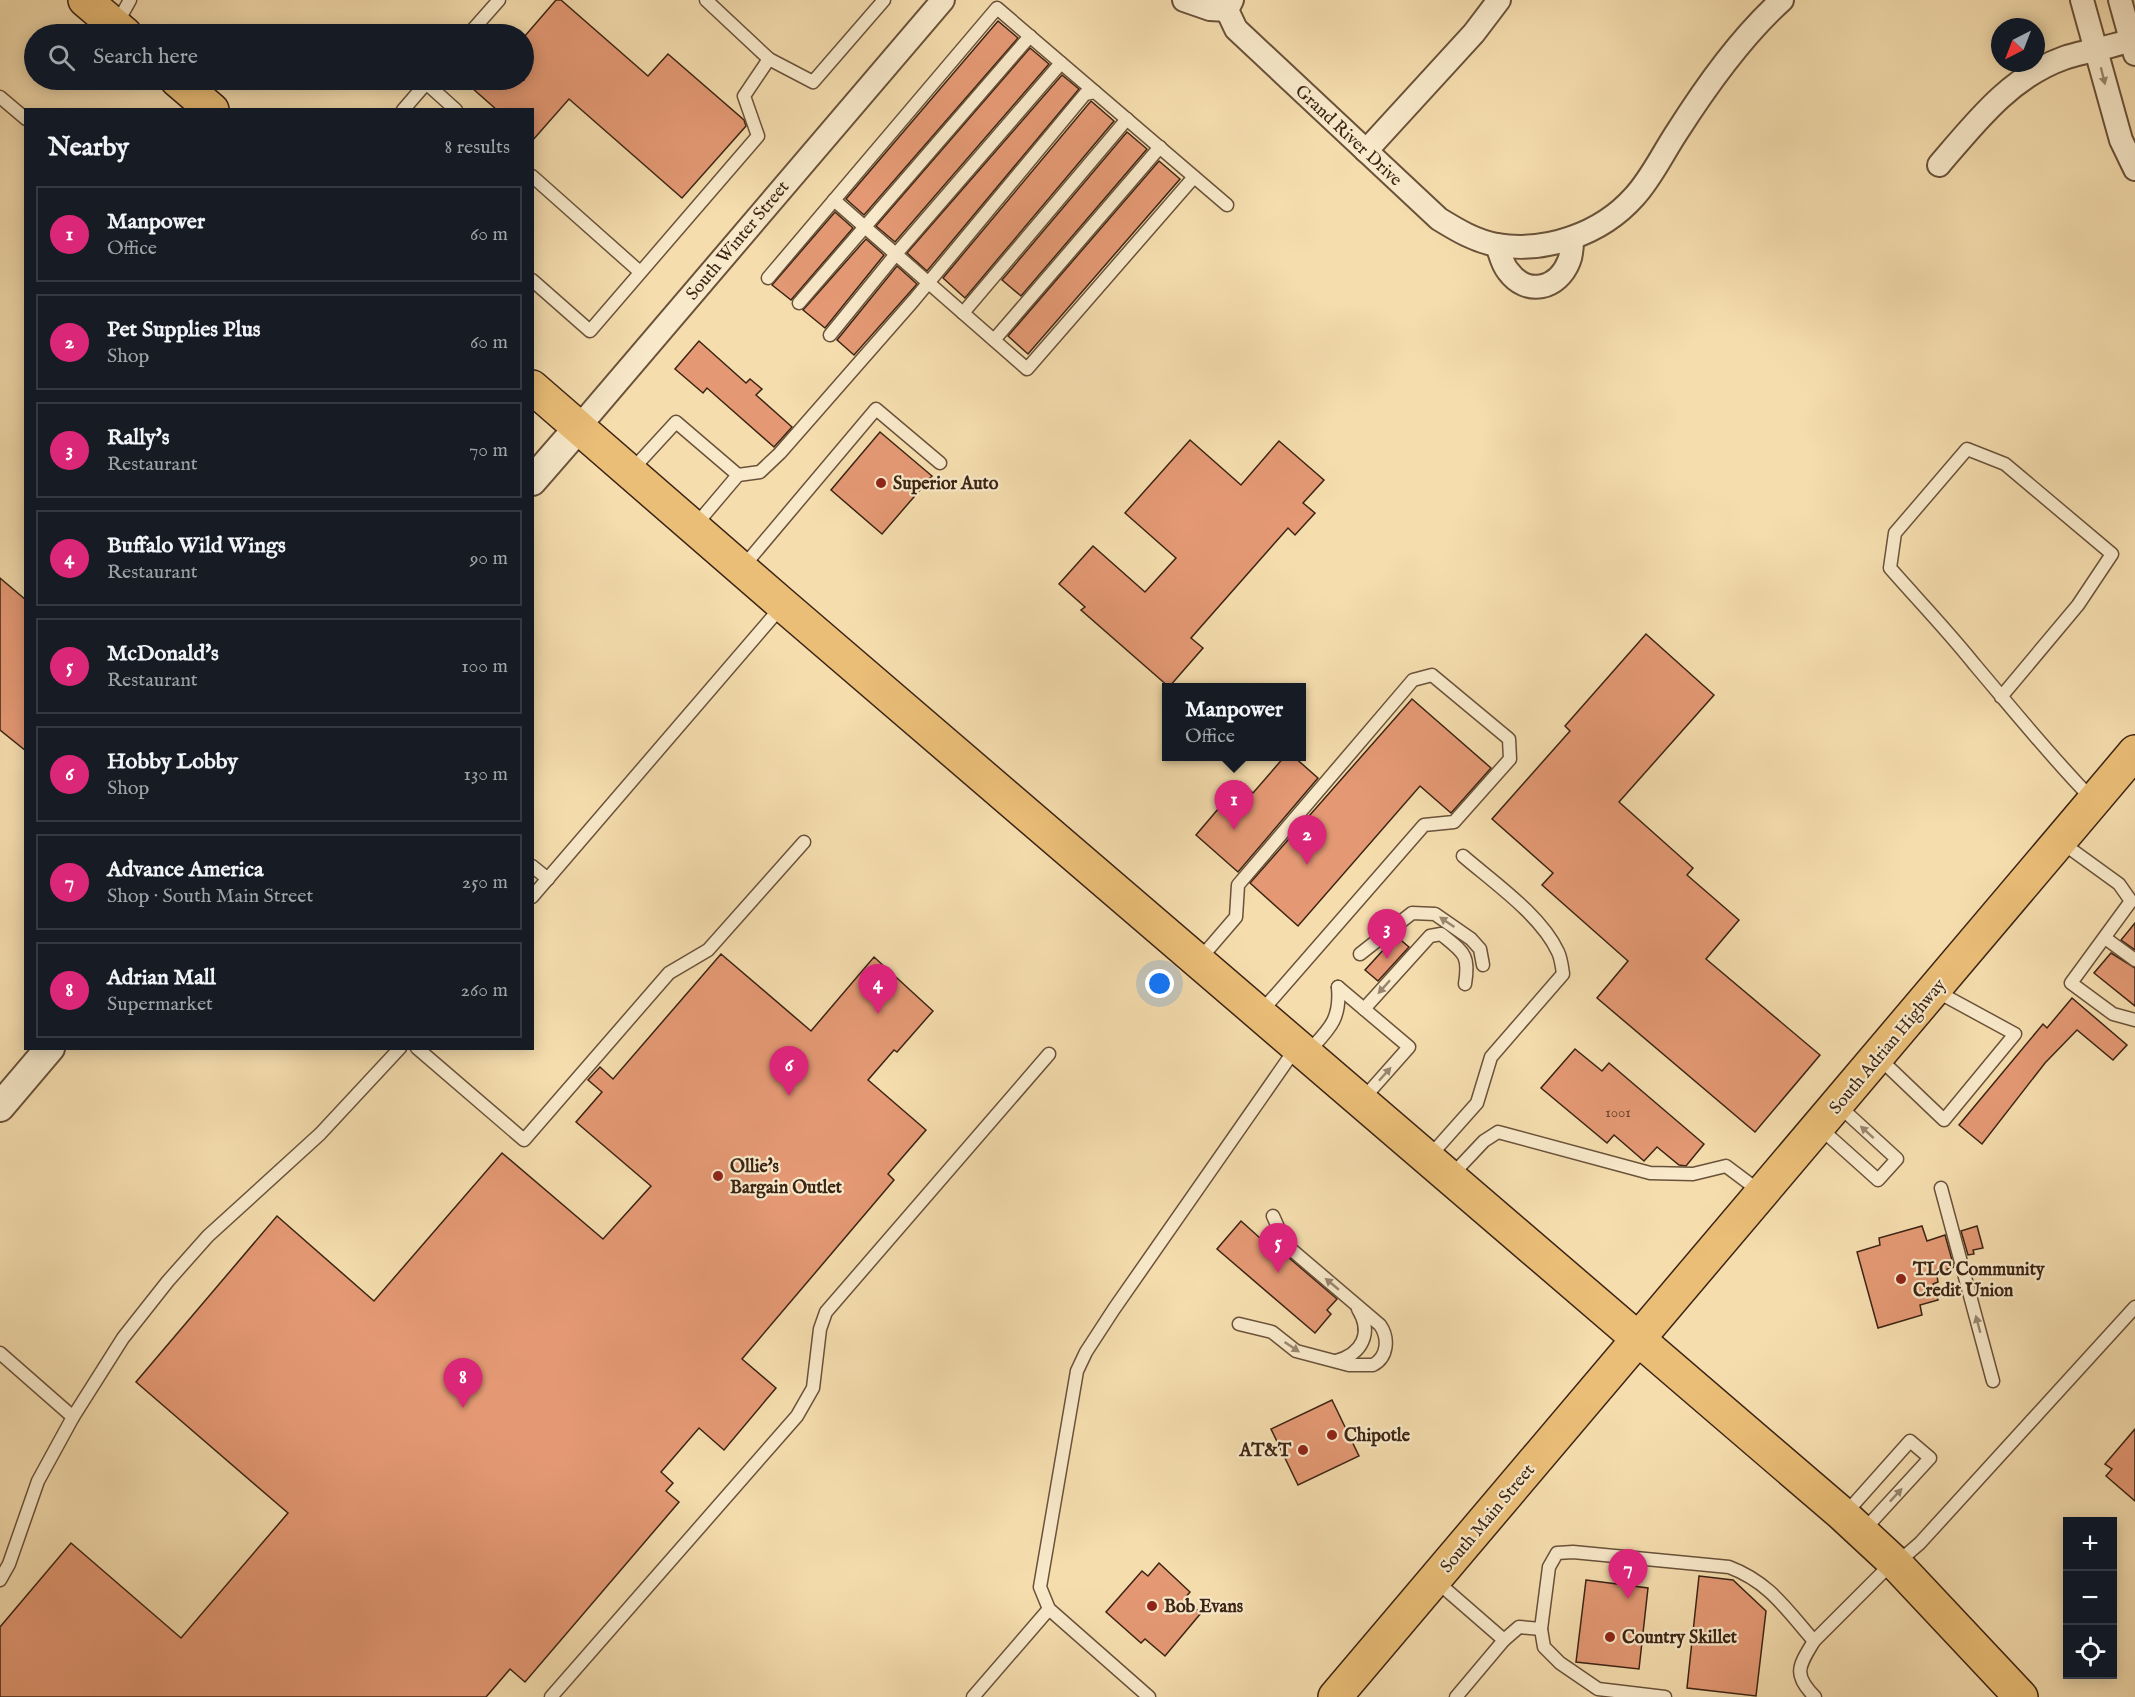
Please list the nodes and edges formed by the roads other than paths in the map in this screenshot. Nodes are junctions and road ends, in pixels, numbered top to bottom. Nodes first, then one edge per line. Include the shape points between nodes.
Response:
1 (85, 0) edge
2 (499, 0) edge
3 (706, 0) edge
4 (885, 0) edge
5 (943, 0) edge
6 (1184, 0) edge
7 (1499, 0) edge
8 (1782, 0) edge
9 (2082, 0) edge
10 (2120, 0) edge
11 (1229, 5) edge
12 (124, 20) edge
13 (478, 24) edge
14 (1030, 36) junction
15 (2134, 45) edge
16 (2096, 47) junction
17 (769, 59) junction
18 (1061, 63) junction
19 (189, 90) edge
20 (420, 90) edge
21 (437, 90) edge
22 (1095, 92) junction
23 (0, 97) edge
24 (210, 108) edge
25 (405, 108) edge
26 (454, 108) edge
27 (24, 116) edge
28 (1127, 120) junction
29 (1160, 147) junction
30 (1366, 151) junction
31 (1939, 165) dead end
32 (2135, 169) edge
33 (1194, 177) junction
34 (534, 178) edge
35 (834, 200) junction
36 (1227, 205) dead end
37 (865, 227) junction
38 (1572, 238) junction
39 (1497, 245) junction
40 (896, 254) junction
41 (640, 272) junction
42 (768, 278) dead end
43 (534, 282) edge
44 (929, 283) junction
45 (799, 303) dead end
46 (963, 313) junction
47 (830, 335) dead end
48 (994, 340) junction
49 (534, 389) edge
50 (579, 427) junction
51 (940, 464) dead end
52 (630, 472) junction
53 (738, 475) junction
54 (534, 479) edge
55 (694, 528) junction
56 (741, 569) junction
57 (783, 605) junction
58 (2001, 697) junction
59 (2128, 766) edge
60 (2094, 801) junction
61 (804, 842) dead end
62 (2060, 842) junction
63 (1463, 856) dead end
64 (534, 868) edge
65 (548, 879) junction
66 (534, 895) edge
67 (2134, 901) edge
68 (2105, 938) junction
69 (1360, 954) dead end
70 (2135, 960) edge
71 (1198, 961) junction
72 (1483, 964) dead end
73 (1465, 984) dead end
74 (1934, 991) junction
75 (1364, 1009) junction
76 (1259, 1014) junction
77 (2135, 1020) edge
78 (48, 1050) edge
79 (398, 1050) edge
80 (419, 1050) edge
81 (1302, 1050) junction
82 (1049, 1054) dead end
83 (1878, 1057) junction
84 (1361, 1101) junction
85 (0, 1107) edge
86 (1828, 1116) junction
87 (1439, 1168) junction
88 (1941, 1188) dead end
89 (1763, 1194) junction
90 (1273, 1216) dead end
91 (1354, 1303) junction
92 (2135, 1307) edge
93 (1239, 1324) dead end
94 (1640, 1340) junction
95 (0, 1353) edge
96 (1335, 1361) junction
97 (1993, 1381) dead end
98 (73, 1417) junction
99 (1853, 1524) junction
100 (1895, 1563) junction
101 (0, 1580) edge
102 (1435, 1580) junction
103 (1049, 1609) junction
104 (1541, 1629) junction
105 (1504, 1640) junction
106 (1814, 1641) junction
107 (551, 1697) edge
108 (973, 1697) edge
109 (1149, 1697) edge
110 (1335, 1697) edge
111 (1456, 1697) edge
112 (1665, 1697) edge
113 (1815, 1697) edge
114 (2021, 1697) edge

1 - 12 main road
2 - 13 lane
3 - 17 lane
4 - 17 lane via 813,82
5 - 50 street, South Winter Street
6 - 11 street via 1210,9
7 - 30 street via 1474,33
8 - 38 street, Grand River Drive via 1754,25 1634,197 1598,227
9 - 16 street
10 - 15 street
11 - 30 street, Grand River Drive via 1236,29
14 - 18 lane
14 - 35 lane via 997,8
14 - 37 lane
15 - 16 street
16 - 31 street via 2030,75 1994,101
16 -> 32 street via 2121,140
17 - 41 lane via 744,96 758,136
18 - 22 lane
18 - 40 lane
19 - 24 main road
20 - 25 lane
21 - 26 lane
22 - 28 lane
22 - 44 lane via 1085,94 1076,104
23 - 27 lane
28 - 29 lane
28 - 46 lane
29 - 33 lane
29 - 48 lane
30 - 39 street, Grand River Drive via 1438,219 1469,237
33 - 36 lane
33 - 48 lane via 1027,369
34 - 41 lane
35 - 37 lane
35 - 42 lane
37 - 40 lane
37 - 45 lane
38 - 39 street, Grand River Drive via 1530,246
38 - 39 street via 1570,259 1563,274 1554,283 1537,287 1520,284 1506,270
40 - 44 lane
40 - 47 lane
41 - 43 lane via 590,331
44 - 46 lane
44 - 53 lane via 780,453 760,472
46 - 48 lane
49 - 50 main road
50 - 52 main road
50 - 54 street, South Winter Street
51 - 56 lane via 876,409
52 - 53 lane via 676,422
52 - 55 main road
53 - 55 lane
55 - 56 main road
56 - 57 main road
57 - 65 lane
57 - 71 main road
58 - 58 lane via 1890,568 1895,533 1967,449 2005,464 2112,554 2078,605
58 - 60 lane via 2046,752
59 - 60 main road, South Adrian Highway
60 - 62 main road, South Adrian Highway
61 - 80 lane via 708,950 669,973 524,1140
62 - 67 lane via 2119,884
62 - 74 main road, South Adrian Highway
63 - 87 lane via 1547,934 1559,953 1563,974 1491,1058 1477,1103
64 - 65 lane
65 - 66 lane
67 - 68 lane
68 - 70 lane
68 - 77 lane via 2071,983 2112,1014
72 -> 69 lane via 1480,949 1471,939 1435,914 1412,913
71 - 76 main road
71 - 76 lane via 1236,917 1238,885 1413,680 1432,675 1509,739 1510,759 1454,822 1424,825
73 -> 75 lane via 1465,954 1441,934 1430,936
74 - 83 main road, South Adrian Highway
74 - 83 lane via 2015,1034 1944,1120
75 - 81 lane via 1338,987 1340,1007 1334,1022
84 -> 75 lane via 1409,1047
76 - 81 main road
78 - 85 street
79 - 98 lane via 320,1134 190,1255 123,1338
81 - 84 main road
81 - 103 lane via 1114,1309 1077,1371 1040,1587
82 - 107 lane via 826,1312 820,1329 813,1388 797,1416
83 - 86 main road, South Adrian Highway
84 - 87 main road
86 -> 86 lane via 1878,1180 1897,1159
86 - 89 main road, South Adrian Highway
87 - 89 lane via 1498,1132 1650,1173 1693,1174 1726,1166
87 - 94 main road
97 -> 88 lane
89 - 94 main road, South Adrian Highway
91 -> 90 lane via 1286,1245
91 - 96 lane via 1364,1320 1364,1339 1356,1353
91 - 96 lane via 1384,1331 1384,1353 1370,1366
92 - 100 lane via 1920,1543
93 -> 96 lane via 1272,1332 1296,1351
94 - 99 main road
94 - 102 main road, South Main Street
95 - 98 lane
98 - 101 lane via 38,1481
99 -> 99 lane via 1930,1458 1910,1441
99 - 100 main road
100 - 106 lane
100 - 114 main road
102 - 105 lane
102 - 110 main road, South Main Street
103 - 108 lane
103 - 109 lane
104 - 105 lane via 1519,1627
104 - 106 lane via 1549,1568 1557,1553 1573,1552 1729,1567 1751,1575 1774,1594
104 - 112 lane via 1544,1647 1598,1689
105 - 111 lane
106 - 113 lane via 1799,1673 1803,1685

